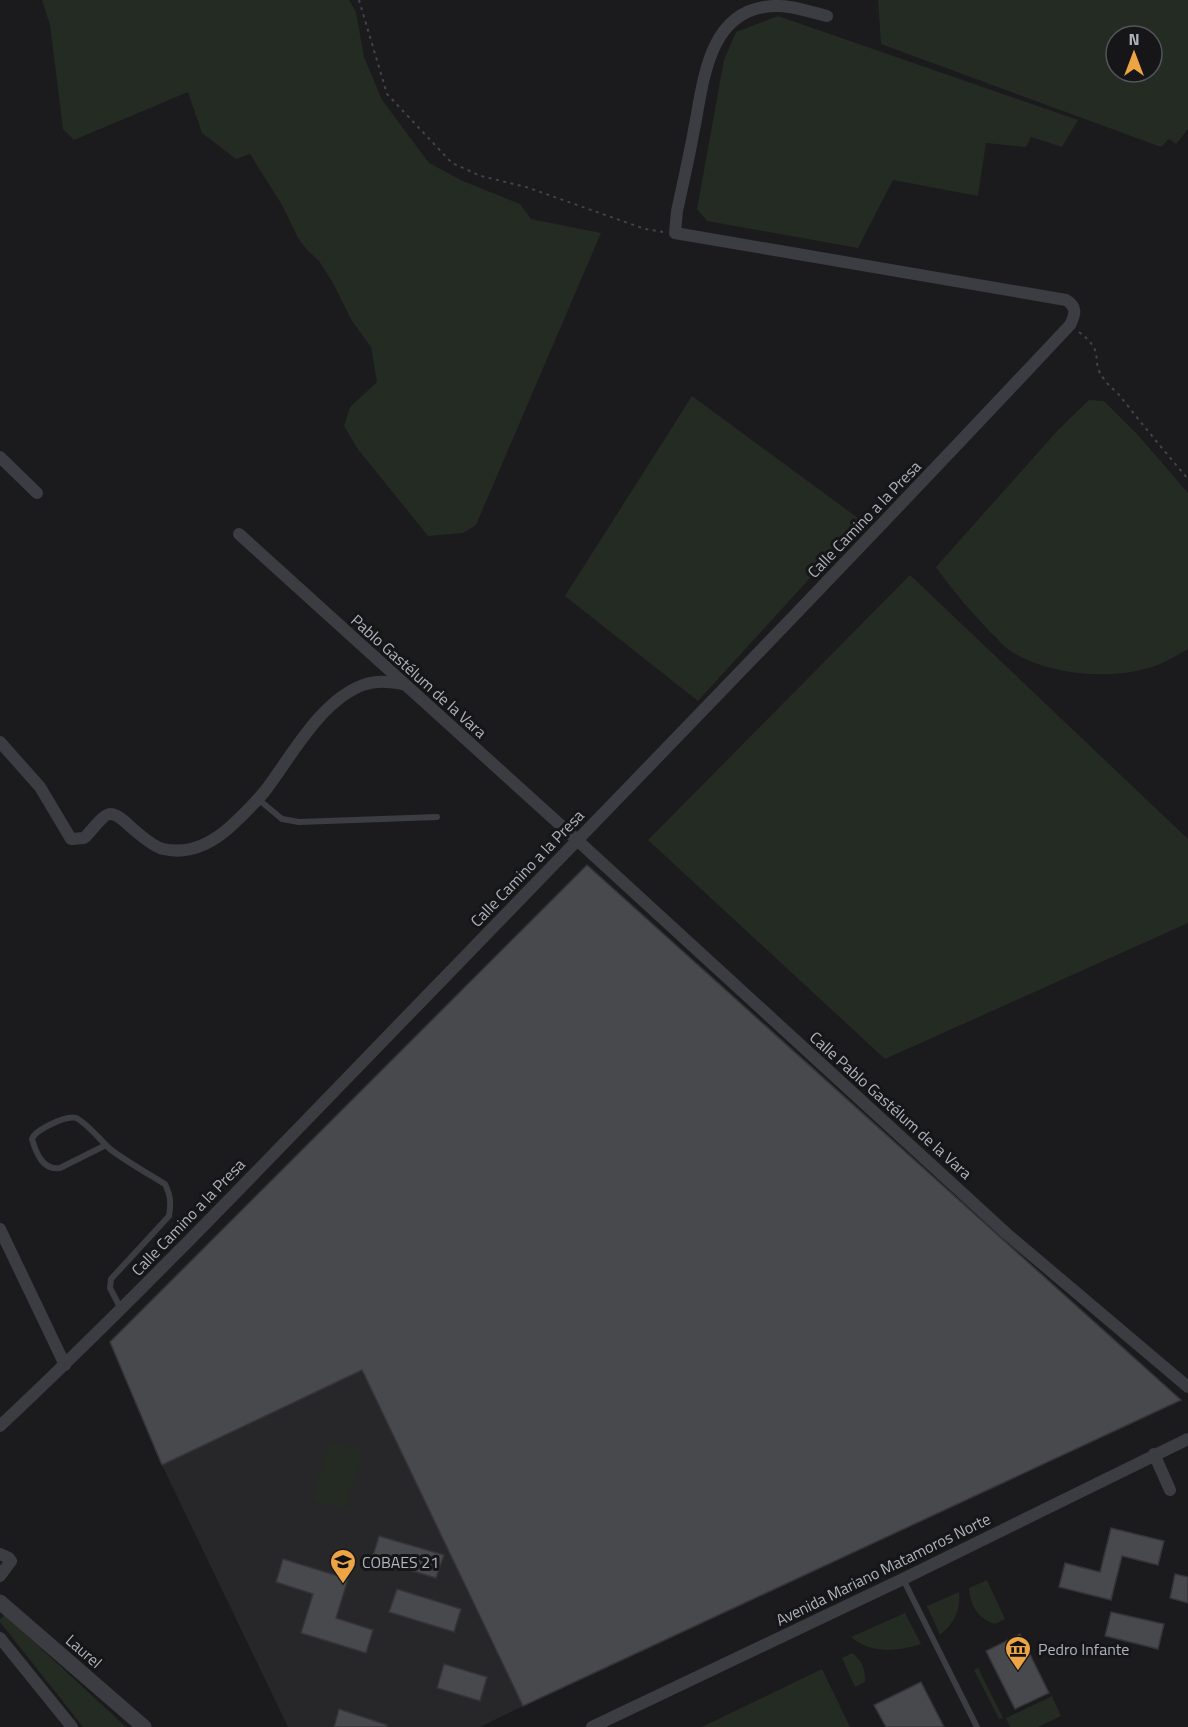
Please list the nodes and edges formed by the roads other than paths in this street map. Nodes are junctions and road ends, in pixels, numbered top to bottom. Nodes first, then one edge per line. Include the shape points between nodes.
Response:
1 (827, 16) dead end
2 (0, 457) edge
3 (37, 494) dead end
4 (239, 534) dead end
5 (404, 684) junction
6 (0, 742) edge
7 (258, 799) junction
8 (437, 817) dead end
9 (577, 840) junction
10 (106, 1145) junction
11 (1, 1234) edge
12 (121, 1309) junction
13 (65, 1365) junction
14 (1188, 1387) edge
15 (0, 1426) edge
16 (1188, 1438) edge
17 (1154, 1454) junction
18 (1170, 1490) dead end
19 (0, 1554) edge
20 (0, 1576) edge
21 (903, 1579) junction
22 (0, 1602) edge
23 (0, 1638) edge
24 (72, 1727) edge
25 (144, 1727) edge
26 (592, 1727) edge
27 (977, 1727) edge

1 - 9 street, Calle Camino a la Presa via 790,7 762,7 731,22 725,30 709,59 675,233 1066,300 1072,303 1075,316 947,457
2 - 3 street
4 - 5 street, Pablo Gastélum de la Vara
5 - 7 street via 382,681 363,685 343,696 302,739
5 - 9 street, Pablo Gastélum de la Vara
6 - 7 street via 40,787 71,839 84,838 111,814 162,849 190,850 207,844 229,828
7 - 8 lane via 282,819 298,822
9 - 12 street, Calle Camino a la Presa
9 - 14 street, Calle Pablo Gastélum de la Vara via 1007,1234
10 - 10 lane via 52,1169 44,1165 32,1139 36,1132 73,1117
10 - 12 lane via 165,1184 170,1193 169,1216 111,1279 110,1288
11 - 13 street
12 - 13 street, Calle Camino a la Presa
13 - 15 street, Calle Camino a la Presa
16 - 17 street, Avenida Mariano Matamoros Norte
17 - 18 street
17 - 21 street, Avenida Mariano Matamoros Norte
19 - 20 street via 11,1561
21 - 26 street, Avenida Mariano Matamoros Norte
21 - 27 lane
22 - 25 street, Laurel
23 - 24 street

